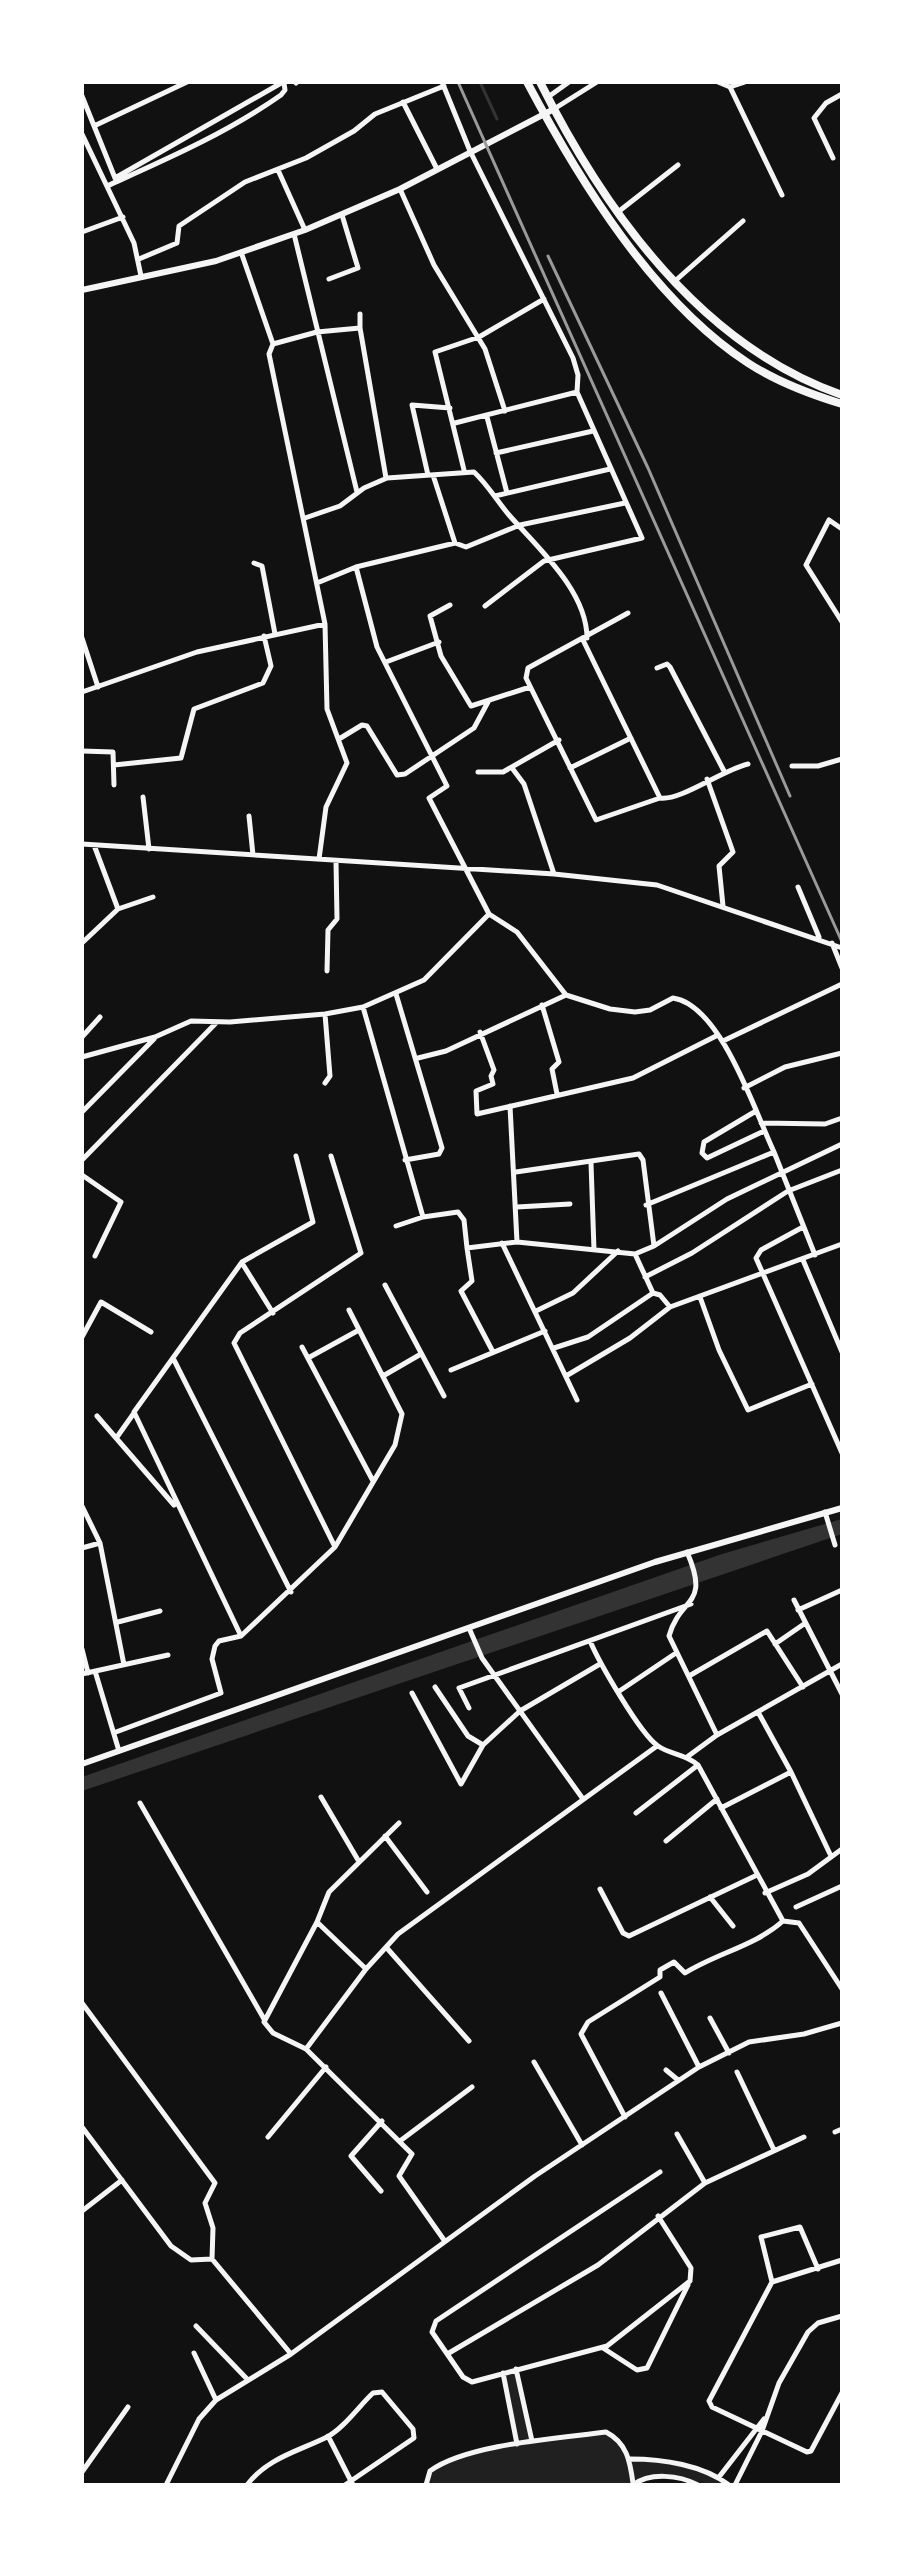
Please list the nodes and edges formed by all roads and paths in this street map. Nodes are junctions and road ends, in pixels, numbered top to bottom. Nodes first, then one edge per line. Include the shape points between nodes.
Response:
1 (187, 82) edge
2 (283, 82) edge
3 (527, 82) edge
4 (540, 82) edge
5 (569, 82) edge
6 (597, 82) edge
7 (718, 82) edge
8 (745, 82) edge
9 (443, 84) edge
10 (730, 87) junction
11 (842, 94) edge
12 (82, 96) edge
13 (547, 97) junction
14 (403, 102) junction
15 (554, 109) junction
16 (544, 114) junction
17 (94, 126) junction
18 (82, 134) edge
19 (84, 146) edge
20 (470, 151) junction
21 (833, 158) dead end
22 (678, 165) dead end
23 (437, 169) junction
24 (278, 170) junction
25 (107, 186) junction
26 (400, 189) junction
27 (782, 195) dead end
28 (618, 212) junction
29 (342, 215) junction
30 (123, 217) junction
31 (743, 221) dead end
32 (305, 230) junction
33 (82, 232) edge
34 (294, 234) junction
35 (241, 252) junction
36 (139, 259) junction
37 (141, 276) junction
38 (329, 279) dead end
39 (675, 281) junction
40 (82, 290) edge
41 (544, 299) junction
42 (360, 314) dead end
43 (360, 328) junction
44 (317, 332) junction
45 (479, 337) junction
46 (273, 344) junction
47 (809, 383) junction
48 (577, 392) junction
49 (804, 392) junction
50 (842, 395) edge
51 (842, 404) edge
52 (450, 408) junction
53 (505, 411) junction
54 (487, 417) junction
55 (455, 423) junction
56 (593, 431) junction
57 (496, 453) junction
58 (610, 469) junction
59 (464, 470) junction
60 (431, 475) junction
61 (387, 478) junction
62 (357, 492) junction
63 (507, 493) junction
64 (495, 496) junction
65 (625, 503) junction
66 (305, 518) junction
67 (520, 525) junction
68 (842, 529) edge
69 (455, 543) junction
70 (552, 558) junction
71 (254, 563) dead end
72 (356, 567) junction
73 (317, 583) junction
74 (450, 605) dead end
75 (485, 606) dead end
76 (832, 606) junction
77 (628, 613) dead end
78 (842, 622) edge
79 (325, 624) junction
80 (842, 629) edge
81 (275, 634) junction
82 (264, 636) junction
83 (82, 638) edge
84 (585, 639) junction
85 (439, 642) junction
86 (386, 662) junction
87 (657, 668) dead end
88 (98, 687) junction
89 (530, 687) junction
90 (82, 692) edge
91 (488, 702) junction
92 (631, 738) junction
93 (339, 739) junction
94 (559, 740) junction
95 (82, 751) edge
96 (431, 756) junction
97 (842, 759) edge
98 (748, 764) dead end
99 (114, 765) junction
100 (792, 766) dead end
101 (512, 768) junction
102 (570, 768) junction
103 (724, 771) junction
104 (478, 772) dead end
105 (707, 779) junction
106 (114, 785) dead end
107 (143, 797) dead end
108 (660, 798) junction
109 (249, 816) dead end
110 (82, 844) edge
111 (94, 845) junction
112 (149, 849) junction
113 (253, 855) junction
114 (319, 859) junction
115 (336, 861) junction
116 (463, 869) junction
117 (554, 874) junction
118 (798, 887) dead end
119 (153, 897) dead end
120 (723, 906) junction
121 (118, 909) junction
122 (489, 914) junction
123 (819, 937) junction
124 (82, 943) edge
125 (832, 943) junction
126 (842, 948) edge
127 (842, 968) edge
128 (327, 971) dead end
129 (842, 984) edge
130 (396, 994) junction
131 (566, 995) junction
132 (542, 1005) junction
133 (363, 1007) junction
134 (325, 1014) junction
135 (100, 1017) dead end
136 (218, 1021) junction
137 (480, 1032) junction
138 (718, 1035) junction
139 (82, 1037) edge
140 (155, 1037) junction
141 (723, 1041) junction
142 (842, 1053) edge
143 (82, 1057) edge
144 (418, 1058) junction
145 (325, 1083) dead end
146 (744, 1088) junction
147 (557, 1094) junction
148 (510, 1106) junction
149 (756, 1111) junction
150 (82, 1112) edge
151 (842, 1118) edge
152 (761, 1123) junction
153 (764, 1131) junction
154 (842, 1144) edge
155 (774, 1152) junction
156 (296, 1156) dead end
157 (331, 1156) dead end
158 (82, 1160) edge
159 (405, 1160) junction
160 (591, 1163) junction
161 (842, 1170) edge
162 (516, 1172) junction
163 (783, 1173) junction
164 (82, 1175) edge
165 (788, 1191) junction
166 (570, 1204) dead end
167 (646, 1205) junction
168 (517, 1207) junction
169 (423, 1217) junction
170 (396, 1226) dead end
171 (803, 1227) junction
172 (517, 1242) junction
173 (502, 1243) junction
174 (842, 1244) edge
175 (654, 1246) junction
176 (467, 1248) junction
177 (594, 1250) junction
178 (619, 1250) junction
179 (635, 1254) junction
180 (815, 1255) junction
181 (95, 1256) dead end
182 (803, 1260) junction
183 (242, 1262) junction
184 (763, 1275) junction
185 (645, 1277) junction
186 (385, 1285) dead end
187 (653, 1293) junction
188 (700, 1297) junction
189 (670, 1307) junction
190 (349, 1310) dead end
191 (536, 1311) junction
192 (273, 1313) junction
193 (359, 1330) junction
194 (545, 1331) junction
195 (151, 1332) dead end
196 (82, 1337) edge
197 (302, 1347) dead end
198 (554, 1348) junction
199 (493, 1352) junction
200 (842, 1352) edge
201 (421, 1354) junction
202 (173, 1358) junction
203 (308, 1358) junction
204 (451, 1370) dead end
205 (383, 1376) junction
206 (566, 1376) junction
207 (812, 1384) junction
208 (444, 1396) dead end
209 (577, 1400) dead end
210 (134, 1412) junction
211 (97, 1416) dead end
212 (117, 1437) junction
213 (842, 1453) edge
214 (373, 1482) junction
215 (82, 1506) edge
216 (842, 1508) edge
217 (180, 1512) junction
218 (825, 1512) junction
219 (834, 1542) dead end
220 (100, 1543) junction
221 (335, 1547) junction
222 (82, 1548) edge
223 (687, 1552) junction
224 (842, 1590) edge
225 (291, 1592) junction
226 (794, 1600) dead end
227 (691, 1604) junction
228 (798, 1610) junction
229 (160, 1611) dead end
230 (118, 1622) junction
231 (804, 1624) junction
232 (469, 1628) junction
233 (241, 1636) junction
234 (590, 1641) junction
235 (775, 1644) junction
236 (82, 1649) edge
237 (676, 1653) junction
238 (168, 1655) dead end
239 (600, 1664) junction
240 (842, 1664) edge
241 (124, 1665) junction
242 (832, 1670) junction
243 (89, 1673) edge
244 (495, 1674) junction
245 (689, 1676) junction
246 (435, 1687) dead end
247 (803, 1687) junction
248 (618, 1692) junction
249 (412, 1693) dead end
250 (842, 1694) edge
251 (469, 1708) dead end
252 (520, 1711) junction
253 (758, 1712) junction
254 (116, 1732) junction
255 (717, 1735) junction
256 (483, 1745) junction
257 (657, 1746) junction
258 (119, 1751) junction
259 (687, 1757) junction
260 (82, 1764) edge
261 (698, 1765) junction
262 (791, 1772) junction
263 (321, 1797) dead end
264 (583, 1799) junction
265 (717, 1799) junction
266 (140, 1803) dead end
267 (721, 1808) junction
268 (636, 1813) dead end
269 (399, 1823) dead end
270 (385, 1836) junction
271 (666, 1841) dead end
272 (842, 1849) edge
273 (830, 1854) junction
274 (358, 1860) junction
275 (755, 1876) junction
276 (842, 1886) edge
277 (600, 1889) dead end
278 (427, 1892) dead end
279 (765, 1893) junction
280 (710, 1897) junction
281 (796, 1907) dead end
282 (783, 1921) junction
283 (317, 1922) junction
284 (733, 1926) dead end
285 (386, 1947) junction
286 (366, 1969) junction
287 (842, 1989) edge
288 (661, 1993) dead end
289 (82, 2003) edge
290 (710, 2018) dead end
291 (265, 2020) junction
292 (842, 2023) edge
293 (469, 2041) dead end
294 (306, 2049) junction
295 (729, 2053) junction
296 (534, 2062) dead end
297 (326, 2067) junction
298 (699, 2067) junction
299 (666, 2070) dead end
300 (737, 2072) dead end
301 (678, 2080) junction
302 (472, 2087) dead end
303 (625, 2117) junction
304 (382, 2121) junction
305 (82, 2127) edge
306 (677, 2134) dead end
307 (268, 2137) dead end
308 (804, 2137) dead end
309 (400, 2141) junction
310 (582, 2145) junction
311 (775, 2151) junction
312 (660, 2172) dead end
313 (122, 2180) junction
314 (705, 2183) junction
315 (381, 2191) dead end
316 (82, 2211) edge
317 (658, 2216) junction
318 (444, 2240) junction
319 (212, 2259) junction
320 (842, 2260) edge
321 (818, 2269) junction
322 (690, 2281) junction
323 (772, 2282) junction
324 (842, 2316) edge
325 (196, 2326) dead end
326 (603, 2348) junction
327 (194, 2353) dead end
328 (449, 2353) junction
329 (291, 2354) junction
330 (516, 2369) junction
331 (503, 2373) junction
332 (248, 2380) junction
333 (842, 2393) edge
334 (216, 2400) junction
335 (128, 2407) dead end
336 (764, 2418) junction
337 (755, 2427) junction
338 (762, 2431) junction
339 (328, 2436) junction
340 (532, 2441) junction
341 (517, 2444) junction
342 (630, 2459) junction
343 (82, 2472) edge
344 (719, 2477) junction
345 (353, 2483) edge
346 (633, 2484) edge
347 (166, 2485) edge
348 (247, 2485) edge
349 (345, 2485) edge
350 (426, 2485) edge
351 (698, 2485) edge
352 (732, 2485) edge

1 - 17 street
2 - 17 street via 115,178
2 - 25 street via 281,95 245,120
3 - 16 highway
4 - 13 highway
5 - 13 street
6 - 15 street
7 - 10 street
8 - 10 street
9 - 14 street
9 - 20 street
10 - 27 street
11 - 21 street via 814,118
12 - 17 street
13 - 15 highway
14 - 23 street
14 - 24 street
15 - 16 street
15 - 28 highway
16 - 20 street
16 - 49 highway via 609,219 667,289 745,361
18 - 19 street
19 - 25 street
20 - 23 street
20 - 41 street
22 - 28 street
23 - 26 street
24 - 32 street
24 - 36 street via 221,197 179,226 177,243
25 - 30 street
26 - 29 street
26 - 45 street via 434,265
28 - 39 highway
29 - 32 street
29 - 38 street via 358,268
30 - 33 street
30 - 36 street
31 - 39 street
32 - 34 street
34 - 35 street
34 - 44 street
35 - 37 street
35 - 46 street
36 - 37 street
37 - 40 street
39 - 47 highway via 731,336
41 - 45 street
41 - 48 street via 573,358
42 - 43 street
43 - 44 street
43 - 61 street
44 - 46 street
44 - 62 street
45 - 52 street via 435,352
45 - 53 street
46 - 66 street via 269,354
47 - 49 highway
47 - 50 highway
48 - 53 street
48 - 56 street
49 - 51 highway
52 - 55 street
52 - 60 street via 412,405
53 - 54 street
54 - 55 street
54 - 57 street
55 - 59 street
56 - 57 street
56 - 58 street
57 - 63 street
58 - 63 street
58 - 65 street
59 - 60 street
59 - 64 street via 474,472
60 - 61 street
60 - 69 street
61 - 62 street
62 - 66 street via 340,506
63 - 64 street
64 - 67 street
65 - 67 street
65 - 70 street via 642,538
66 - 73 street
67 - 69 street via 466,547
67 - 70 street
68 - 76 street via 829,520 806,565
69 - 72 street
70 - 75 street
70 - 84 street via 587,623
71 - 81 street via 262,566
72 - 73 street
72 - 86 street via 372,631
73 - 79 street
74 - 85 street via 430,616
76 - 78 street
76 - 80 street
77 - 84 street
79 - 81 street
79 - 93 street via 327,709
81 - 82 street
82 - 88 street via 197,652
82 - 99 street via 271,666 263,683 194,709 181,758
83 - 88 street
84 - 89 street via 525,672
84 - 92 street
85 - 86 street
85 - 91 street via 465,699 474,707
86 - 96 street
87 - 103 street via 669,665
88 - 90 street
89 - 91 street
89 - 94 street
91 - 96 street via 474,728
92 - 102 street
92 - 108 street
93 - 96 street via 367,726 397,775
93 - 114 street via 347,763 326,807
94 - 101 street
94 - 102 street
95 - 99 street via 111,751
96 - 116 street via 447,786 429,798
97 - 100 street
98 - 103 street
99 - 106 street
101 - 104 street via 498,774
101 - 117 street via 524,784
102 - 108 street via 596,820
103 - 105 street
105 - 108 street via 672,798
105 - 120 street via 733,852 719,866
107 - 112 street
109 - 113 street
110 - 111 street
111 - 112 street
111 - 121 street
112 - 113 street
113 - 114 street
114 - 115 street
115 - 116 street
115 - 128 street via 337,919 328,930
116 - 117 street
116 - 122 street
117 - 120 street via 665,886
118 - 123 street
119 - 121 street
120 - 123 street
121 - 124 street
122 - 130 street via 434,972
122 - 131 street via 517,932
123 - 125 street
125 - 126 street
125 - 127 street
129 - 141 street
130 - 133 street
130 - 144 street
131 - 132 street
131 - 138 street via 629,1012 679,999
132 - 137 street
132 - 147 street via 559,1062 552,1069
133 - 134 street
133 - 159 street
134 - 136 street
134 - 145 street via 330,1076
135 - 139 street
136 - 140 street via 191,1021
136 - 158 street
137 - 144 street via 446,1051
137 - 148 street via 494,1070 493,1084 476,1091 476,1113
138 - 141 street
138 - 147 street via 646,1073
140 - 143 street
140 - 150 street
141 - 146 street
142 - 146 street via 785,1067
144 - 159 street via 442,1151
146 - 149 street
147 - 148 street
148 - 162 street
149 - 152 street
149 - 153 street via 704,1142 702,1153 707,1158
151 - 152 street via 825,1124
152 - 153 street
153 - 155 street
154 - 163 street
155 - 163 street
155 - 167 street
156 - 183 street via 313,1222
157 - 192 street via 362,1251
159 - 169 street
160 - 162 street
160 - 167 street via 640,1155
160 - 177 street
161 - 165 street
162 - 168 street
163 - 165 street
163 - 175 street via 727,1199
164 - 181 street via 121,1202
165 - 171 street
165 - 185 street
166 - 168 street
167 - 175 street
168 - 172 street
169 - 170 street
169 - 176 street via 460,1213
171 - 180 street
171 - 184 street via 759,1253
172 - 173 street
172 - 177 street
173 - 176 street
173 - 191 street
174 - 180 street
175 - 179 street
176 - 199 street via 472,1281 461,1291
177 - 178 street
178 - 179 street
178 - 191 street via 573,1293
179 - 185 street
180 - 182 street
182 - 184 street
182 - 200 street
183 - 192 street
183 - 202 street
184 - 188 street
184 - 207 street
185 - 187 street
186 - 201 street
187 - 189 street
187 - 198 street via 588,1337
188 - 189 street
188 - 207 street via 748,1410
189 - 206 street via 608,1353
190 - 193 street
191 - 194 street
192 - 221 street via 240,1333 234,1343
193 - 203 street
193 - 205 street
194 - 198 street
194 - 199 street
195 - 196 street via 104,1302 98,1304
197 - 203 street
198 - 206 street
199 - 204 street
201 - 205 street
201 - 208 street
202 - 210 street
202 - 225 street
203 - 214 street
205 - 214 street via 403,1424
206 - 209 street
207 - 213 street
210 - 212 street
210 - 217 street
211 - 212 street
212 - 217 street
214 - 221 street
215 - 220 street
216 - 218 street
217 - 233 street
218 - 219 street
218 - 223 street
220 - 222 street
220 - 230 street
221 - 225 street
223 - 227 street via 698,1584
223 - 232 street
224 - 228 street
225 - 233 street
226 - 228 street
227 - 234 street
227 - 237 street via 669,1633
228 - 231 street
229 - 230 street
230 - 241 street
231 - 235 street
231 - 242 street
232 - 244 street
232 - 258 street
233 - 254 street via 219,1641 212,1652 221,1693
234 - 239 street
234 - 244 street
235 - 245 street via 764,1631
235 - 247 street
236 - 243 street
237 - 245 street
237 - 248 street
238 - 241 street
239 - 248 street
239 - 252 street
240 - 242 street
241 - 243 street
242 - 247 street
242 - 250 street
243 - 254 street
244 - 251 street via 457,1689
244 - 252 street
245 - 255 street
246 - 256 street via 468,1736
247 - 253 street
248 - 257 street
249 - 256 street via 461,1784
252 - 256 street
252 - 264 street
253 - 255 street
253 - 262 street
254 - 258 street
255 - 259 street
257 - 259 street
257 - 264 street
258 - 260 street
259 - 261 street
261 - 265 street
261 - 268 street
262 - 267 street
262 - 273 street
263 - 274 street
264 - 285 street via 476,1874
265 - 267 street
265 - 271 street
266 - 291 street
267 - 275 street
269 - 270 street
270 - 274 street
270 - 278 street
272 - 273 street
273 - 279 street via 811,1872
274 - 283 street via 329,1892
275 - 279 street
275 - 280 street
276 - 281 street
277 - 280 street via 629,1936
279 - 282 street
280 - 284 street
282 - 287 street via 799,1923
282 - 303 street via 755,1941 685,1973 670,1964 660,1970 660,1977 588,2022 581,2034
283 - 286 street
283 - 291 street
285 - 286 street
285 - 293 street
286 - 294 street
288 - 298 street
289 - 319 street via 215,2183 205,2203 213,2228
290 - 295 street
291 - 294 street via 270,2031
292 - 295 street via 749,2042
294 - 297 street
295 - 298 street
296 - 310 street
297 - 304 street
297 - 307 street
298 - 301 street
299 - 301 street
300 - 311 street
301 - 303 street
302 - 309 street
303 - 310 street
304 - 309 street
304 - 315 street via 351,2156
305 - 313 street
306 - 314 street
308 - 311 street
309 - 318 street via 412,2154 399,2176
310 - 318 street
311 - 314 street
312 - 328 street via 436,2321 432,2332
313 - 316 street
313 - 319 street via 178,2253 191,2260
314 - 317 street
317 - 322 street via 691,2268
317 - 328 street via 585,2274
318 - 329 street
319 - 329 street
320 - 321 street
321 - 323 street
321 - 323 street via 800,2227 767,2235 760,2240
322 - 326 street
322 - 326 street via 647,2368 637,2370
323 - 337 street via 709,2401
324 - 336 street via 808,2332
325 - 332 street
326 - 330 street
327 - 334 street
328 - 331 street via 467,2380
329 - 332 street
330 - 331 street
330 - 340 street
331 - 341 street
332 - 334 street
333 - 338 street via 811,2451 802,2452
334 - 347 street via 201,2416
335 - 343 street
336 - 337 street
336 - 338 street
337 - 338 street
337 - 344 street
338 - 352 street
339 - 345 street
339 - 345 street via 377,2392 413,2429 412,2440
339 - 348 street via 287,2453
340 - 341 street
340 - 342 street via 606,2432
341 - 350 street via 446,2462 430,2471
342 - 344 street via 654,2459
342 - 346 street
344 - 352 street
345 - 349 street
346 - 351 street via 654,2476

